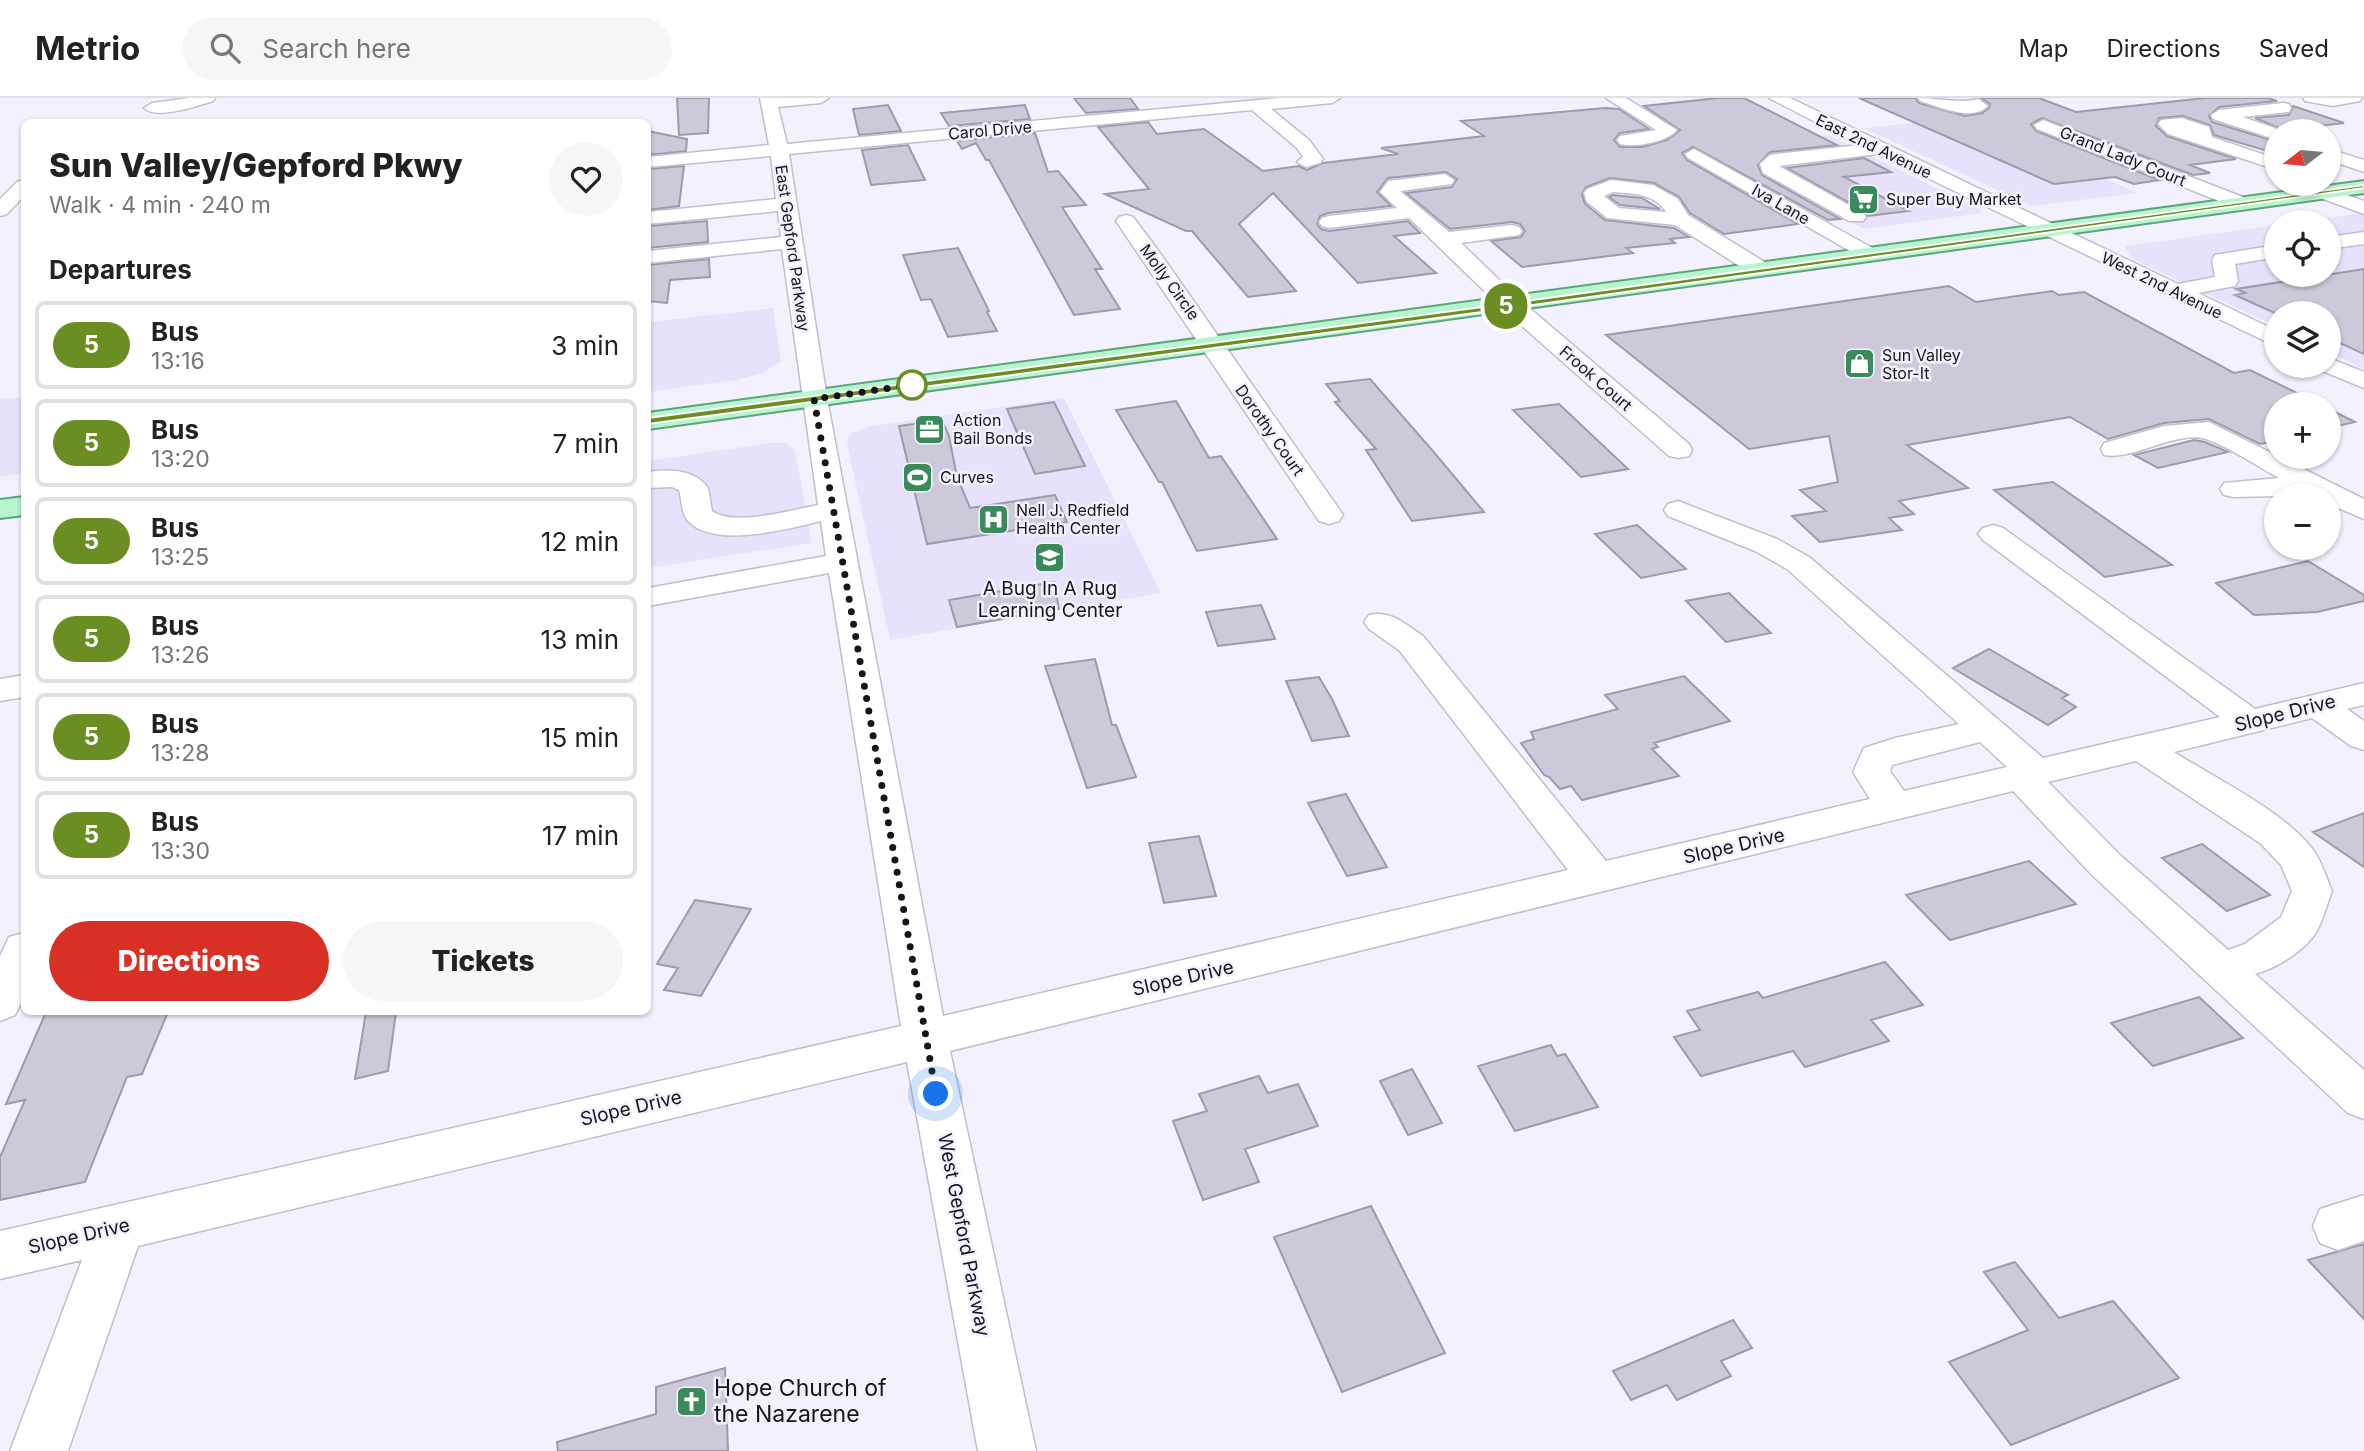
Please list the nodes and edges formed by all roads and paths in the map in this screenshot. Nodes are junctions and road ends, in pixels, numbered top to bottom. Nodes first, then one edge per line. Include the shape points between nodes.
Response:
1 (207, 98) edge
2 (821, 98) edge
3 (1332, 98) edge
4 (1614, 98) edge
5 (1777, 98) edge
6 (1926, 98) edge
7 (2311, 98) edge
8 (2354, 98) edge
9 (768, 101) edge
10 (1978, 104) dead end
11 (1256, 105) junction
12 (152, 108) dead end
13 (2283, 108) dead end
14 (2043, 125) dead end
15 (2264, 130) edge
16 (2203, 138) dead end
17 (1626, 140) dead end
18 (1881, 148) junction
19 (779, 150) junction
20 (1694, 154) dead end
21 (2342, 156) edge
22 (2364, 157) edge
23 (2264, 159) edge
24 (2342, 159) edge
25 (651, 162) edge
26 (1306, 162) dead end
27 (2364, 166) edge
28 (1445, 180) dead end
29 (2342, 190) edge
30 (21, 191) edge
31 (2287, 196) edge
32 (2241, 203) junction
33 (787, 204) junction
34 (2364, 208) edge
35 (1411, 212) junction
36 (1856, 217) dead end
37 (4, 218) edge
38 (651, 218) edge
39 (1680, 219) dead end
40 (1126, 221) dead end
41 (1329, 222) dead end
42 (2047, 230) junction
43 (1512, 231) dead end
44 (2364, 238) edge
45 (1445, 239) junction
46 (2341, 241) edge
47 (792, 242) junction
48 (2264, 253) edge
49 (1869, 254) junction
50 (651, 257) edge
51 (1760, 269) junction
52 (2174, 291) junction
53 (1512, 305) junction
54 (2264, 334) edge
55 (1212, 344) junction
56 (2364, 364) edge
57 (2341, 366) edge
58 (2341, 370) edge
59 (2364, 381) edge
60 (814, 399) junction
61 (651, 421) edge
62 (2114, 449) dead end
63 (1679, 450) dead end
64 (651, 480) edge
65 (2309, 483) edge
66 (2264, 487) edge
67 (2234, 489) dead end
68 (2341, 499) edge
69 (21, 506) edge
70 (0, 509) edge
71 (833, 510) junction
72 (1678, 510) dead end
73 (2364, 510) edge
74 (1329, 515) dead end
75 (1993, 534) dead end
76 (842, 562) junction
77 (651, 596) edge
78 (1380, 622) dead end
79 (21, 686) edge
80 (0, 690) edge
81 (2364, 694) edge
82 (2318, 705) junction
83 (2250, 722) junction
84 (1987, 729) junction
85 (2364, 738) edge
86 (2142, 748) junction
87 (2029, 775) junction
88 (1895, 807) junction
89 (1597, 878) junction
90 (21, 956) edge
91 (2221, 969) junction
92 (0, 1003) edge
93 (925, 1039) junction
94 (2364, 1099) edge
95 (119, 1227) junction
96 (0, 1255) edge
97 (39, 1451) edge
98 (1007, 1451) edge

1 - 12 street
2 - 9 street
3 - 11 street, Carol Drive
4 - 17 street via 1668,130
5 - 18 street, East 2nd Avenue
6 - 10 street via 1962,107
7 - 8 street
9 - 19 street, East Gepford Parkway
11 - 19 street, Carol Drive
11 - 26 street via 1303,144 1314,159
13 - 15 street via 2220,115
14 - 32 street, Grand Lady Court
16 - 23 street
18 - 36 street via 1776,159 1769,164 1770,169
18 - 42 street, East 2nd Avenue
19 - 25 street, Carol Drive
19 - 33 street, East Gepford Parkway
20 - 49 street, Iva Lane
21 - 22 street
24 - 27 street
28 - 35 street, Frook Court via 1391,189
29 - 34 street
30 - 37 street
31 - 32 main road
32 - 42 main road
33 - 38 street
33 - 47 street, East Gepford Parkway
35 - 41 street
35 - 45 street, Frook Court
39 - 51 street
40 - 55 street, Molly Circle
42 - 49 main road
42 - 52 street, West 2nd Avenue
43 - 45 street
44 - 46 street
45 - 53 street, Frook Court
47 - 50 street
47 - 60 street, East Gepford Parkway
48 - 52 street via 2222,260 2227,281
49 - 51 main road
51 - 53 main road
52 - 54 street, West 2nd Avenue
53 - 55 main road
53 - 63 street, Frook Court
55 - 60 main road
55 - 74 street, Dorothy Court
56 - 57 street
58 - 59 street
60 - 61 main road
60 - 71 street, West Gepford Parkway
62 - 65 street via 2164,434 2209,430
64 - 71 street via 687,481 694,488 697,513 718,527
66 - 67 street
68 - 73 street
69 - 70 main road
71 - 76 street, West Gepford Parkway
72 - 84 street via 1766,545 1798,563
75 - 83 street
76 - 77 street
76 - 93 street, West Gepford Parkway
78 - 89 street via 1411,643
79 - 80 street
81 - 82 street, Slope Drive
82 - 83 street, Slope Drive
82 - 85 street
83 - 86 street, Slope Drive
84 - 87 street
84 - 88 street via 1877,757 1871,772
86 - 87 street, Slope Drive
86 - 91 street via 2274,833 2298,858 2312,891 2297,927 2260,956
87 - 88 street, Slope Drive
87 - 91 street via 2107,866
88 - 89 street, Slope Drive
89 - 93 street, Slope Drive
90 - 92 street
91 - 94 street
93 - 95 street, Slope Drive
93 - 98 street, West Gepford Parkway
95 - 96 street, Slope Drive
95 - 97 street

